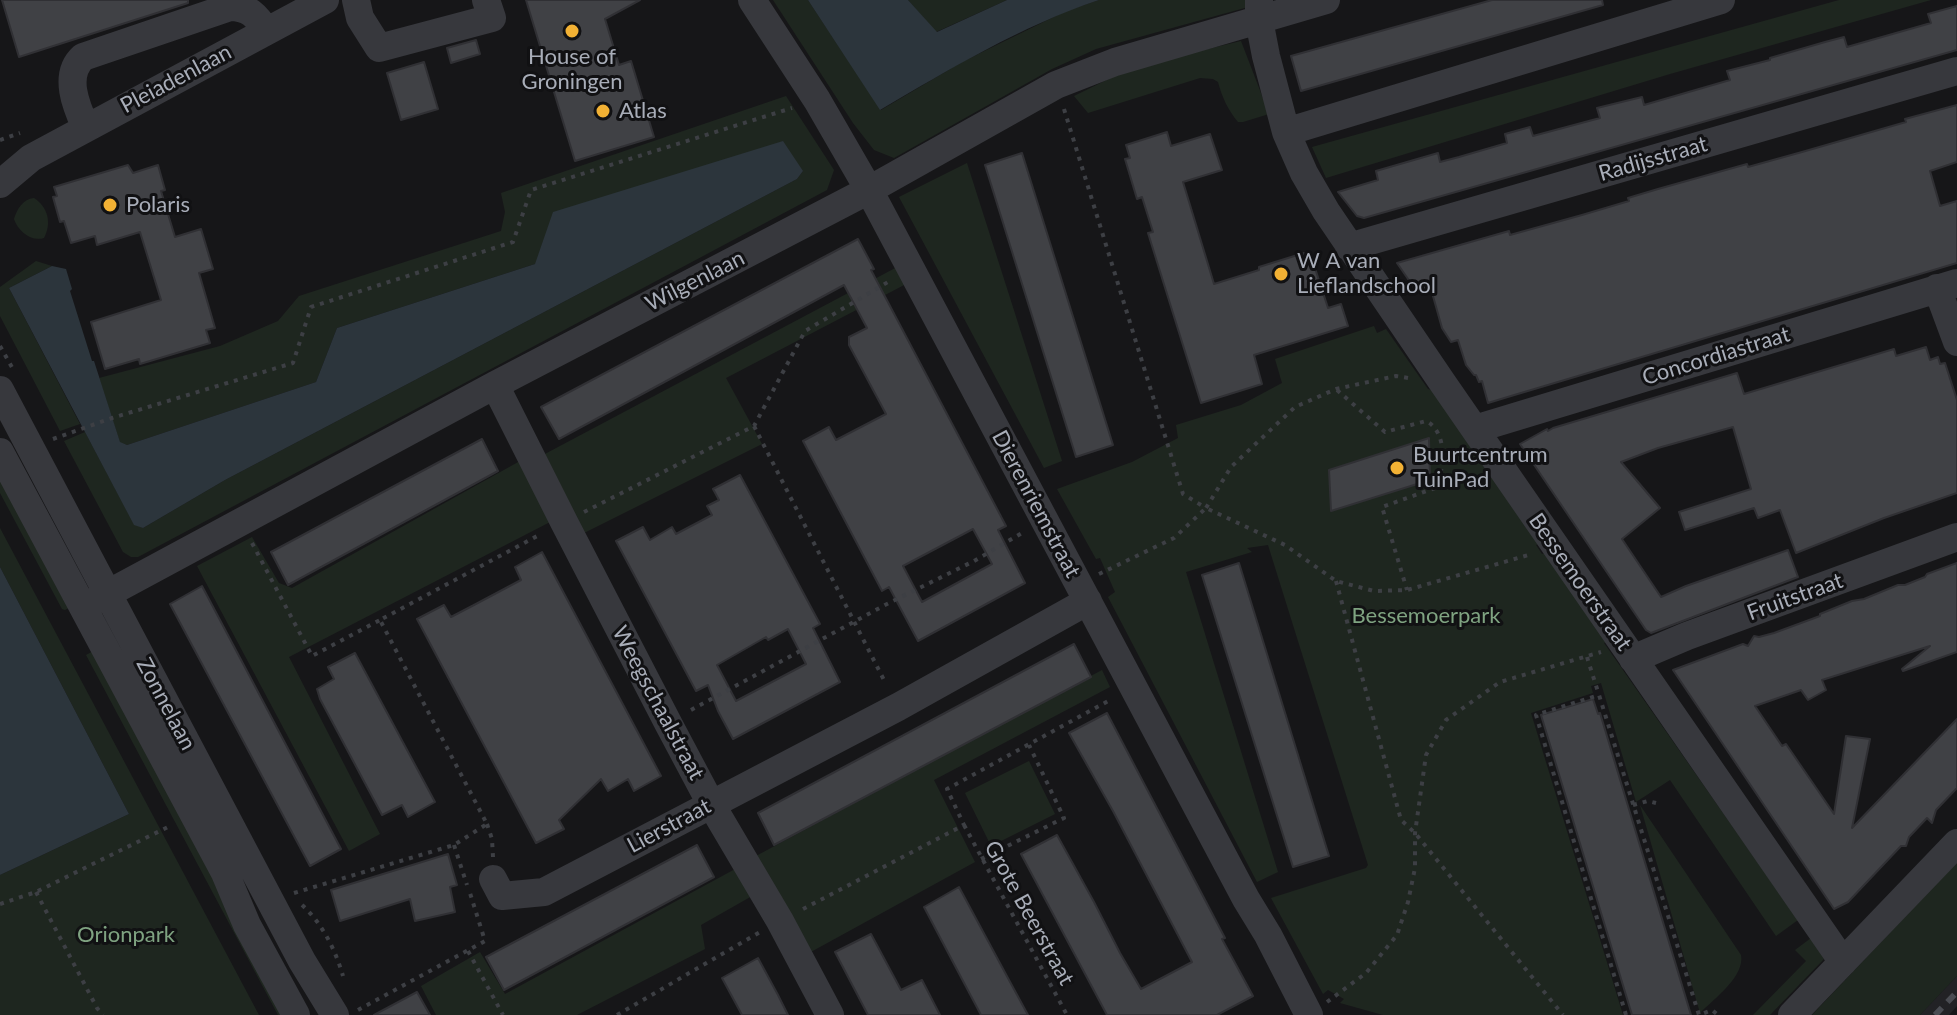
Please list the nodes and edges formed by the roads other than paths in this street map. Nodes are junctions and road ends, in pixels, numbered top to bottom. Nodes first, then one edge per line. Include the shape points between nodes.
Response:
1 (325, 0) edge
2 (356, 0) edge
3 (486, 0) edge
4 (752, 0) edge
5 (1326, 0) edge
6 (1721, 0) edge
7 (1259, 10) edge
8 (266, 31) junction
9 (1957, 71) edge
10 (86, 128) junction
11 (1286, 132) junction
12 (31, 158) junction
13 (0, 161) edge
14 (0, 184) edge
15 (869, 190) junction
16 (1349, 247) junction
17 (1947, 286) edge
18 (1957, 342) edge
19 (495, 385) junction
20 (0, 390) edge
21 (1475, 429) junction
22 (0, 452) edge
23 (1957, 537) edge
24 (1083, 592) junction
25 (108, 594) junction
26 (83, 607) junction
27 (1628, 651) junction
28 (711, 804) junction
29 (1957, 843) edge
30 (493, 879) road end
31 (1843, 962) junction
32 (1315, 1011) edge
33 (345, 1013) edge
34 (296, 1015) edge
35 (830, 1015) edge
36 (1792, 1015) edge

1 - 8 street, Pleiadenlaan
2 - 3 street via 360,18 379,48 492,18
4 - 15 street, Dierenriemstraat
5 - 7 street, Wilgenlaan
6 - 11 street
7 - 11 street, Bessemoerstraat
7 - 15 street, Wilgenlaan via 1056,85
8 - 10 street, Pleiadenlaan
8 - 10 street, Pleiadenlaan via 253,13 230,7 83,57 72,78
9 - 16 street, Radijsstraat
10 - 12 street, Pleiadenlaan
11 - 16 street, Bessemoerstraat
12 - 13 street, Pleiadenlaan
12 - 14 street, Pleiadenlaan
15 - 19 street, Wilgenlaan
15 - 24 street, Dierenriemstraat
16 - 21 street, Bessemoerstraat
17 - 18 street
17 - 21 street, Concordiastraat
19 - 25 street, Wilgenlaan
19 - 28 street, Weegschaalstraat
20 - 25 street, Zonnelaan
21 - 27 street, Bessemoerstraat
22 - 26 street, Zonnelaan
23 - 27 street, Fruitstraat via 1687,636
24 - 28 street, Lierstraat via 898,707
24 - 32 street, Dierenriemstraat
25 - 26 street, Wilgenlaan
25 - 33 street, Zonnelaan via 302,961
26 - 34 street, Zonnelaan
27 - 31 street, Bessemoerstraat
28 - 30 street, Lierstraat via 544,892 502,896
28 - 35 street, Weegschaalstraat
29 - 31 street
31 - 36 street

